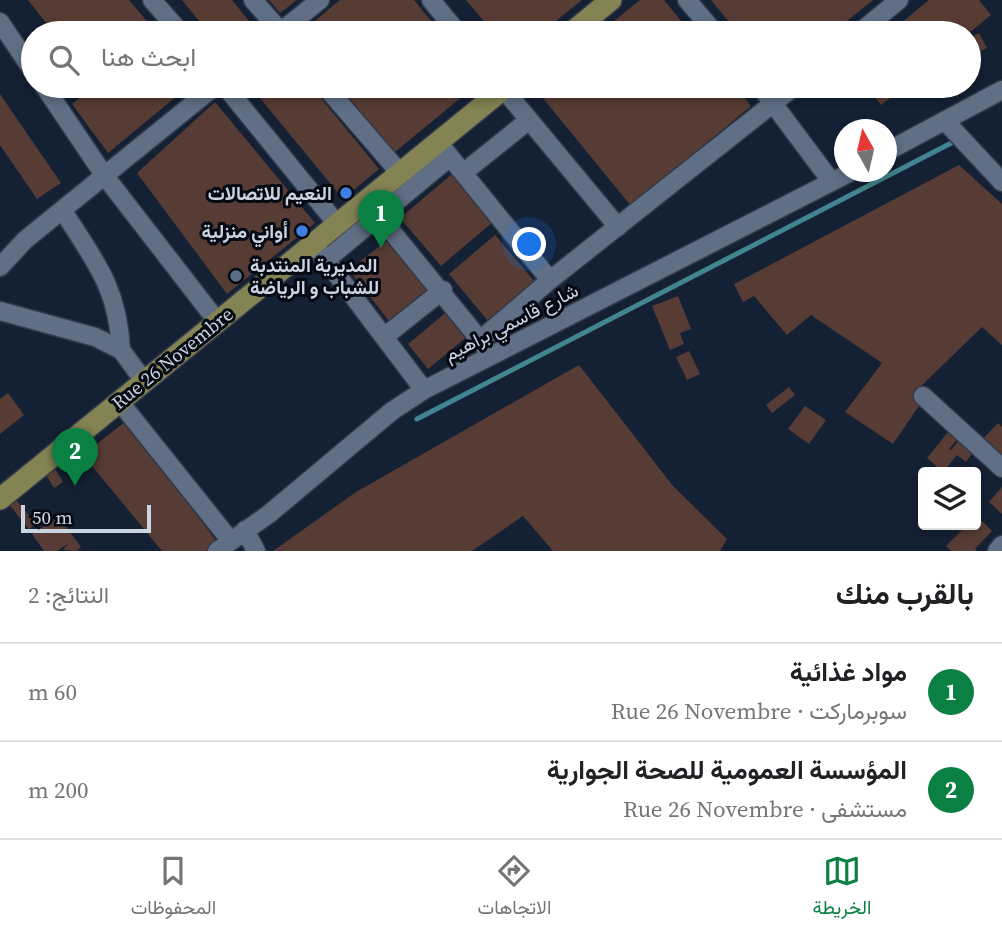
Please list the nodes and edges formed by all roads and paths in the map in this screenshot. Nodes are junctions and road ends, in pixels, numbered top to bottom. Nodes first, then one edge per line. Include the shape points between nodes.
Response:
1 (152, 0) edge
2 (253, 0) edge
3 (320, 0) edge
4 (431, 0) edge
5 (611, 0) edge
6 (687, 0) edge
7 (899, 0) edge
8 (170, 21) edge
9 (270, 21) edge
10 (295, 21) edge
11 (448, 21) edge
12 (586, 21) edge
13 (705, 21) edge
14 (874, 21) edge
15 (0, 22) edge
16 (21, 53) edge
17 (1002, 90) edge
18 (52, 98) edge
19 (200, 98) edge
20 (235, 98) edge
21 (335, 98) edge
22 (493, 98) edge
23 (512, 98) edge
24 (770, 98) edge
25 (780, 98) edge
26 (774, 103) junction
27 (529, 120) junction
28 (945, 121) junction
29 (897, 147) edge
30 (444, 149) junction
31 (400, 173) junction
32 (463, 173) junction
33 (104, 175) junction
34 (834, 180) edge
35 (831, 181) junction
36 (1002, 182) edge
37 (373, 208) junction
38 (63, 211) junction
39 (337, 224) junction
40 (618, 227) junction
41 (320, 252) junction
42 (0, 267) edge
43 (550, 280) junction
44 (443, 290) junction
45 (0, 311) edge
46 (214, 324) junction
47 (384, 337) junction
48 (485, 348) junction
49 (121, 350) junction
50 (144, 381) junction
51 (424, 390) junction
52 (923, 396) dead end
53 (119, 401) junction
54 (1002, 468) edge
55 (0, 499) edge
56 (245, 530) junction
57 (1002, 545) edge
58 (223, 546) edge
59 (256, 551) edge
60 (997, 551) edge

1 - 8 street
2 - 9 street
3 - 10 street
4 - 11 street
5 - 12 main road
6 - 13 street
7 - 14 street
15 - 16 street
17 - 28 street
18 - 33 street
19 - 33 street
20 - 39 street
21 - 31 street
22 - 30 main road, Rue 26 Novembre
23 - 27 street
24 - 26 street
25 - 26 street
26 - 35 street
26 - 40 street
27 - 32 street
27 - 40 street
28 - 29 street
28 - 36 street
30 - 31 main road, Rue 26 Novembre
30 - 32 street
30 - 37 street
31 - 37 main road, Rue 26 Novembre
32 - 43 street
33 - 38 street
33 - 46 street
34 - 35 street, شارع قاسمي براهيم
35 - 48 street, شارع قاسمي براهيم
37 - 39 main road, Rue 26 Novembre
37 - 41 street
37 - 44 street
38 - 42 street via 25,240
38 - 49 street via 111,288 120,319
39 - 41 main road, Rue 26 Novembre
40 - 43 street
41 - 46 main road, Rue 26 Novembre
41 - 47 street
43 - 48 street
44 - 47 street
44 - 48 street
45 - 49 street via 96,337
46 - 50 main road, Rue 26 Novembre
47 - 51 street
48 - 51 street, شارع قاسمي براهيم
49 - 50 street
50 - 53 main road, Rue 26 Novembre
51 - 56 street, شارع قاسمي براهيم
52 - 54 street
53 - 55 main road, Rue 26 Novembre
53 - 58 street
56 - 58 street, شارع قاسمي براهيم
56 - 59 street
57 - 60 street

